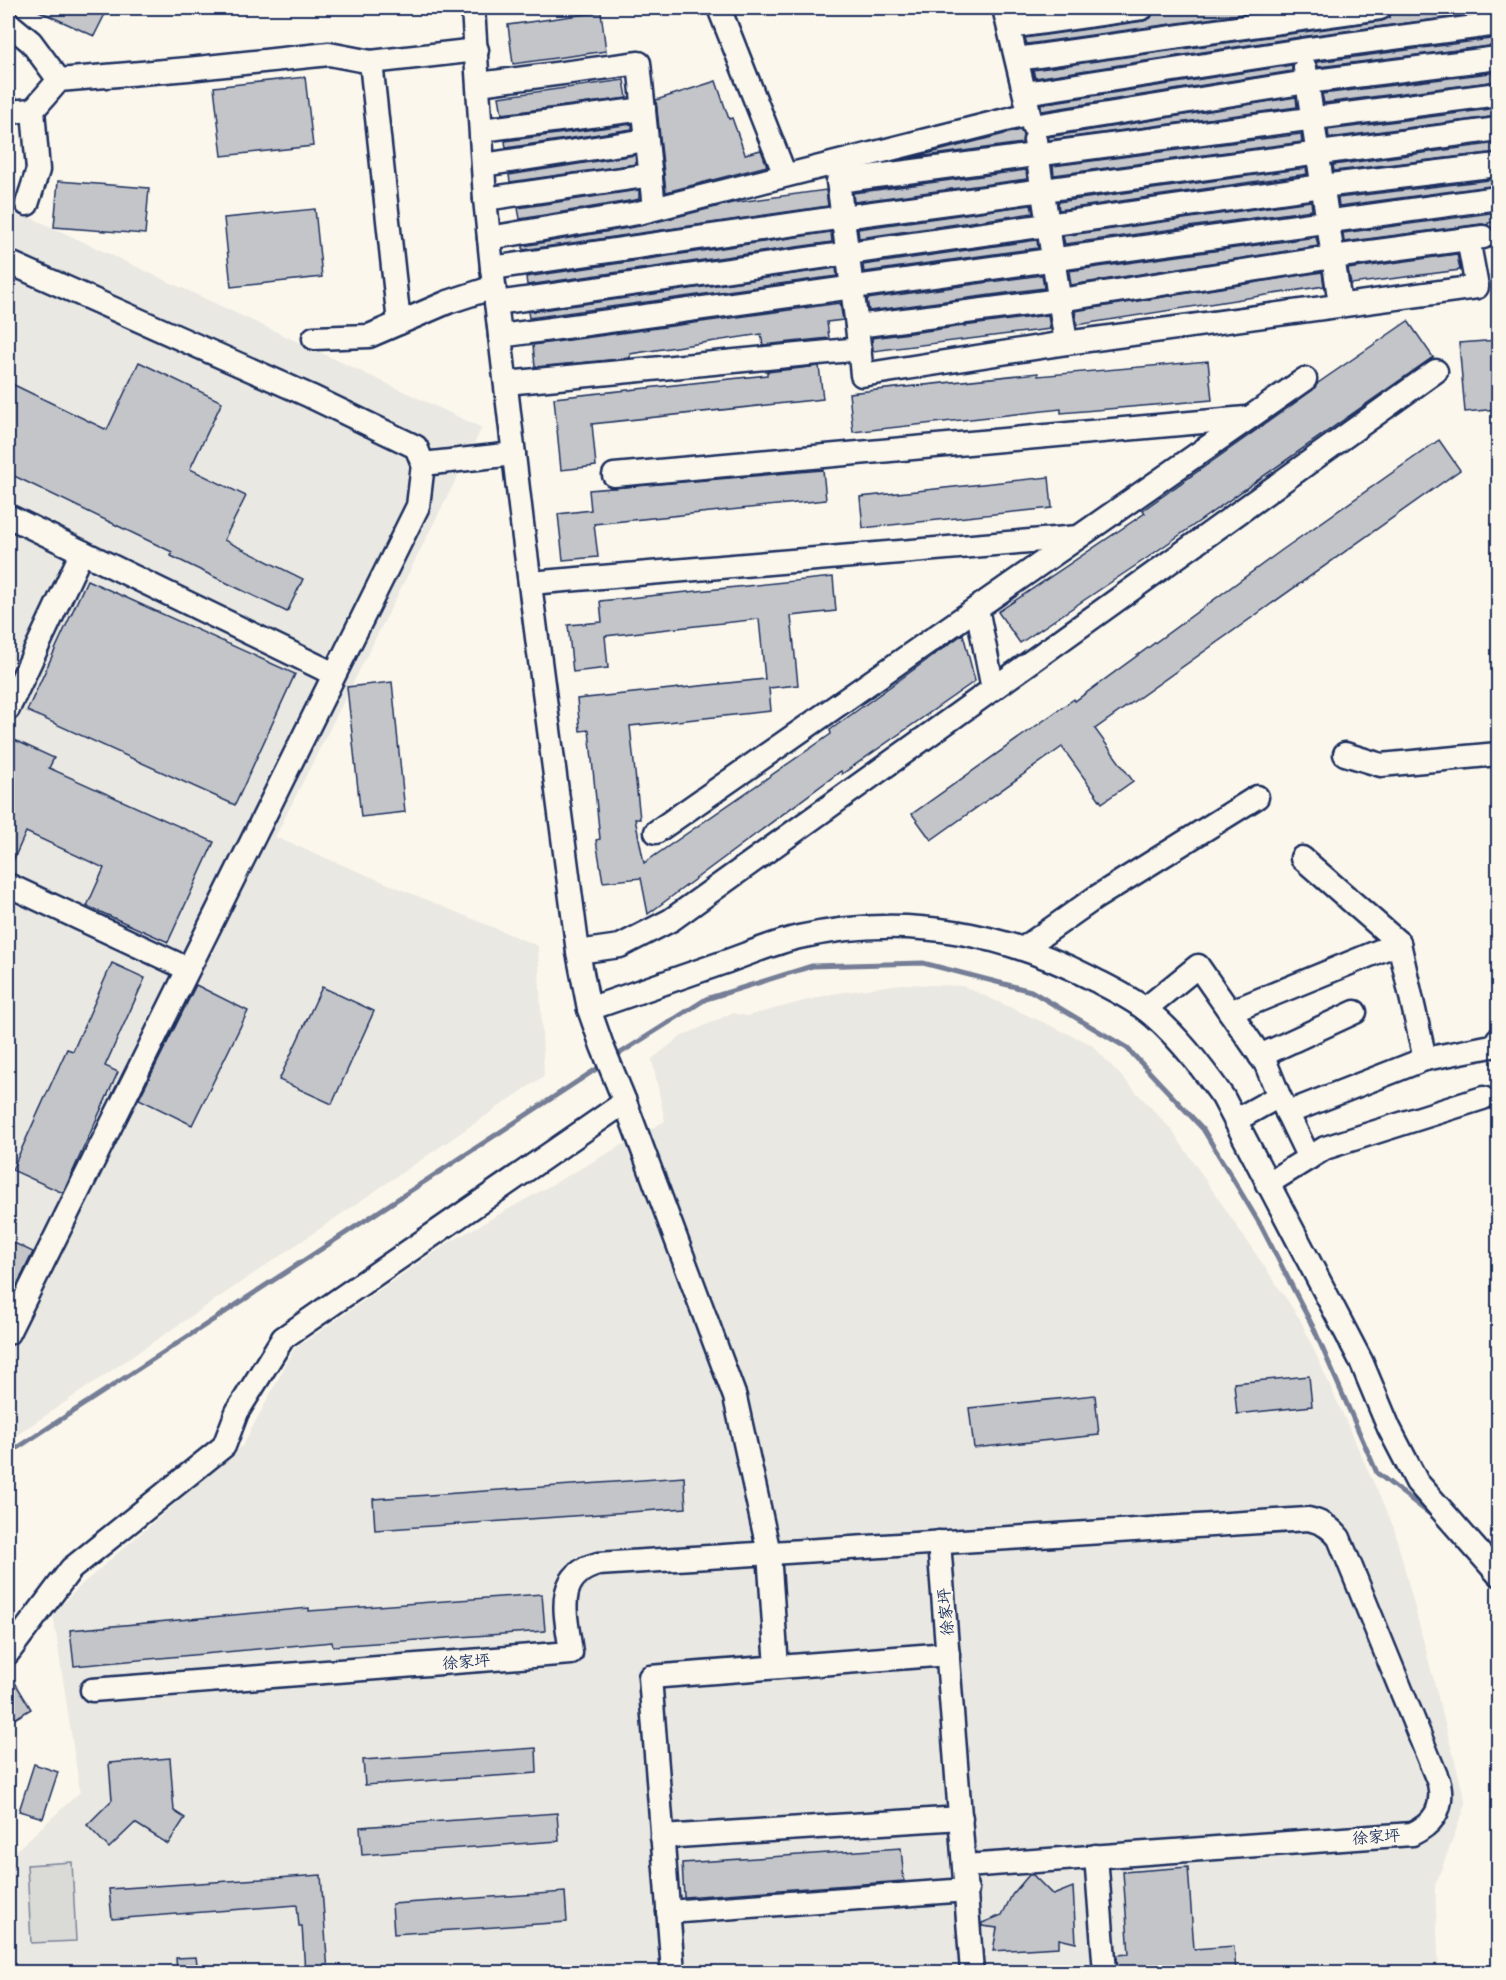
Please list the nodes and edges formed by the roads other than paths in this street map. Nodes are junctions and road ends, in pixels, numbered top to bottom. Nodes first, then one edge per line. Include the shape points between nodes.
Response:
1 (474, 8) edge
2 (719, 8) edge
3 (1142, 8) edge
4 (1380, 8) edge
5 (1297, 13) edge
6 (1006, 17) edge
7 (8, 23) edge
8 (1498, 24) edge
9 (477, 50) junction
10 (1302, 50) junction
11 (1498, 57) edge
12 (1017, 59) junction
13 (371, 62) junction
14 (59, 80) junction
15 (1307, 82) junction
16 (479, 84) junction
17 (1498, 94) edge
18 (644, 109) junction
19 (33, 110) junction
20 (1029, 111) junction
21 (8, 112) edge
22 (1312, 120) junction
23 (1498, 129) edge
24 (482, 130) junction
25 (647, 140) junction
26 (1317, 153) junction
27 (1037, 155) junction
28 (483, 165) junction
29 (1498, 165) edge
30 (651, 175) junction
31 (785, 175) junction
32 (1322, 186) junction
33 (1043, 191) junction
34 (1498, 198) edge
35 (485, 199) junction
36 (27, 204) dead end
37 (654, 208) junction
38 (624, 215) junction
39 (843, 217) junction
40 (1327, 221) junction
41 (1048, 226) junction
42 (489, 238) junction
43 (628, 248) junction
44 (848, 253) junction
45 (1332, 257) junction
46 (1053, 260) junction
47 (8, 262) edge
48 (494, 286) junction
49 (852, 288) junction
50 (1060, 300) junction
51 (1340, 304) junction
52 (399, 323) junction
53 (857, 326) junction
54 (500, 336) junction
55 (314, 338) dead end
56 (1066, 343) junction
57 (860, 349) junction
58 (1436, 371) dead end
59 (1305, 379) dead end
60 (506, 383) junction
61 (1248, 418) junction
62 (514, 454) junction
63 (423, 464) junction
64 (614, 475) dead end
65 (8, 516) edge
66 (1078, 537) junction
67 (82, 552) junction
68 (530, 583) junction
69 (977, 608) junction
70 (334, 674) junction
71 (993, 688) junction
72 (8, 709) edge
73 (1345, 754) dead end
74 (1498, 754) edge
75 (1257, 797) dead end
76 (656, 832) dead end
77 (1302, 858) dead end
78 (8, 885) edge
79 (1399, 943) junction
80 (1024, 948) junction
81 (578, 952) junction
82 (188, 969) junction
83 (1144, 1008) junction
84 (589, 1009) junction
85 (1230, 1012) junction
86 (1355, 1012) dead end
87 (1498, 1039) edge
88 (1260, 1056) junction
89 (1425, 1059) junction
90 (621, 1092) junction
91 (1483, 1098) dead end
92 (1283, 1105) junction
93 (1236, 1120) junction
94 (1309, 1158) junction
95 (1267, 1184) junction
96 (8, 1333) edge
97 (939, 1542) junction
98 (769, 1553) junction
99 (1498, 1574) edge
100 (8, 1653) edge
101 (948, 1654) junction
102 (777, 1667) junction
103 (93, 1690) dead end
104 (961, 1818) junction
105 (662, 1836) junction
106 (1096, 1856) junction
107 (965, 1866) junction
108 (967, 1890) junction
109 (668, 1912) junction
110 (673, 1972) edge
111 (972, 1972) edge
112 (1105, 1972) edge

1 - 9 street
2 - 31 street
3 - 6 street
4 - 5 street
5 - 10 street
5 - 12 street
6 - 12 street
7 - 14 street via 31,42
8 - 10 street
9 - 13 street
9 - 16 street
10 - 15 street
10 - 20 street
11 - 15 street
12 - 20 street
13 - 14 street via 328,54
13 - 52 street
14 - 19 street
15 - 20 street
15 - 22 street
16 - 18 street via 639,63
16 - 24 street
17 - 22 street
18 - 24 street
18 - 25 street
19 - 21 street
19 - 36 street via 38,170
20 - 27 street
20 - 31 street
22 - 26 street
22 - 27 street
23 - 26 street
24 - 28 street
25 - 28 street
25 - 30 street
26 - 32 street
26 - 33 street
27 - 33 street
27 - 39 street via 838,181
28 - 35 street
29 - 32 street
30 - 35 street
30 - 37 street
31 - 37 street
32 - 40 street
32 - 41 street
33 - 39 street
33 - 41 street
34 - 40 street
35 - 42 street
37 - 38 street
38 - 42 street
38 - 43 street
39 - 43 street
39 - 44 street
40 - 45 street
40 - 46 street
41 - 44 street
41 - 46 street
42 - 48 street
43 - 48 street
44 - 48 street
44 - 49 street
45 - 50 street
45 - 51 street
45 - 51 street via 1475,238 1477,287
46 - 49 street
46 - 50 street
47 - 63 street via 405,441 416,447
48 - 52 street
48 - 54 street
49 - 53 street
49 - 54 street
50 - 53 street
50 - 56 street
51 - 56 street
52 - 55 street via 369,336
53 - 57 street
54 - 60 street
56 - 57 street via 862,375
57 - 60 street
58 - 71 street
59 - 61 street
60 - 62 street
61 - 64 street
61 - 66 street
62 - 63 street
62 - 68 street
63 - 70 street via 418,506
65 - 67 street
66 - 68 street
66 - 69 street
67 - 70 street
67 - 72 street
68 - 81 street
69 - 71 street
69 - 76 street
70 - 82 street
71 - 81 street via 671,920 620,946
73 - 74 street via 1381,765
75 - 80 street via 1095,898
77 - 79 street
78 - 82 street
79 - 85 street
79 - 89 street
80 - 83 street via 1094,979
80 - 84 street via 928,928 885,926 831,931 767,946
81 - 84 street
82 - 96 street
83 - 85 street via 1198,966
83 - 93 street via 1207,1074
84 - 90 street
85 - 88 street
86 - 88 street
87 - 89 street via 1497,1045
88 - 92 street
89 - 92 street
90 - 98 street via 735,1397
90 - 100 street via 283,1338 237,1412 224,1446 71,1569
91 - 94 street via 1325,1148
92 - 93 street
92 - 94 street
93 - 95 street
94 - 95 street
95 - 99 street via 1352,1343 1417,1482
97 - 98 street, 徐家坪
97 - 101 street, 徐家坪
97 - 106 street, 徐家坪 via 1308,1519 1331,1528 1339,1538 1439,1783 1441,1802 1433,1820 1412,1834
98 - 102 street
98 - 103 street, 徐家坪 via 587,1567 577,1573 566,1593 572,1653
101 - 102 street
101 - 104 street, 徐家坪
102 - 105 street via 650,1677
104 - 105 street
104 - 107 street, 徐家坪
105 - 109 street
106 - 107 street, 徐家坪
106 - 112 street
107 - 108 street
108 - 109 street
108 - 111 street
109 - 110 street

